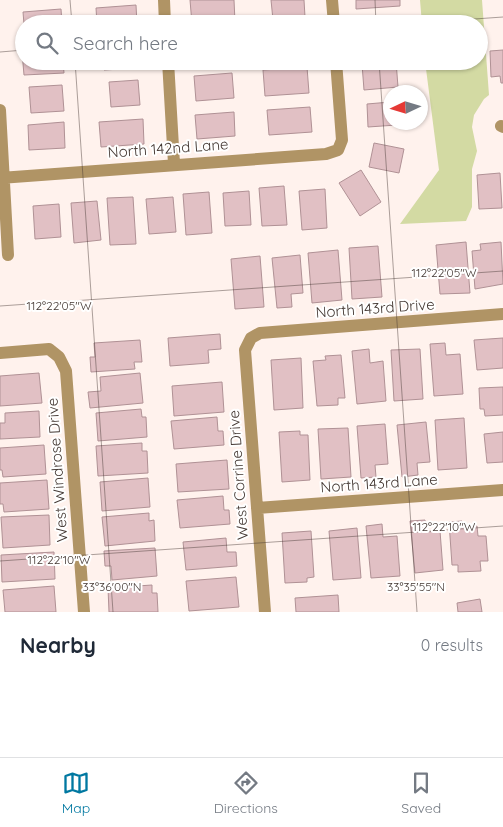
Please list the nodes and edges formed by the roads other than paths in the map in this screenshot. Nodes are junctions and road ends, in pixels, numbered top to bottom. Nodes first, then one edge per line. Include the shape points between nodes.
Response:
1 (164, 0) edge
2 (332, 0) edge
3 (165, 15) edge
4 (333, 15) edge
5 (169, 70) edge
6 (337, 70) edge
7 (0, 110) edge
8 (174, 164) junction
9 (2, 178) edge
10 (8, 255) dead end
11 (503, 314) edge
12 (251, 338) joint
13 (0, 353) edge
14 (502, 490) edge
15 (503, 503) edge
16 (257, 508) junction
17 (84, 612) edge
18 (265, 612) edge

1 - 3 street
2 - 4 street
5 - 8 street
6 - 8 street, North 142nd Lane via 342,140 338,150 326,154
7 - 9 street
8 - 9 street, North 142nd Lane
9 - 10 street
11 - 12 street, North 143rd Drive via 260,333
12 - 16 street, West Corrine Drive via 245,350
13 - 17 street, West Windrose Drive via 50,349 59,357 66,371
14 - 15 street
14 - 16 street, North 143rd Lane
16 - 18 street, West Corrine Drive

